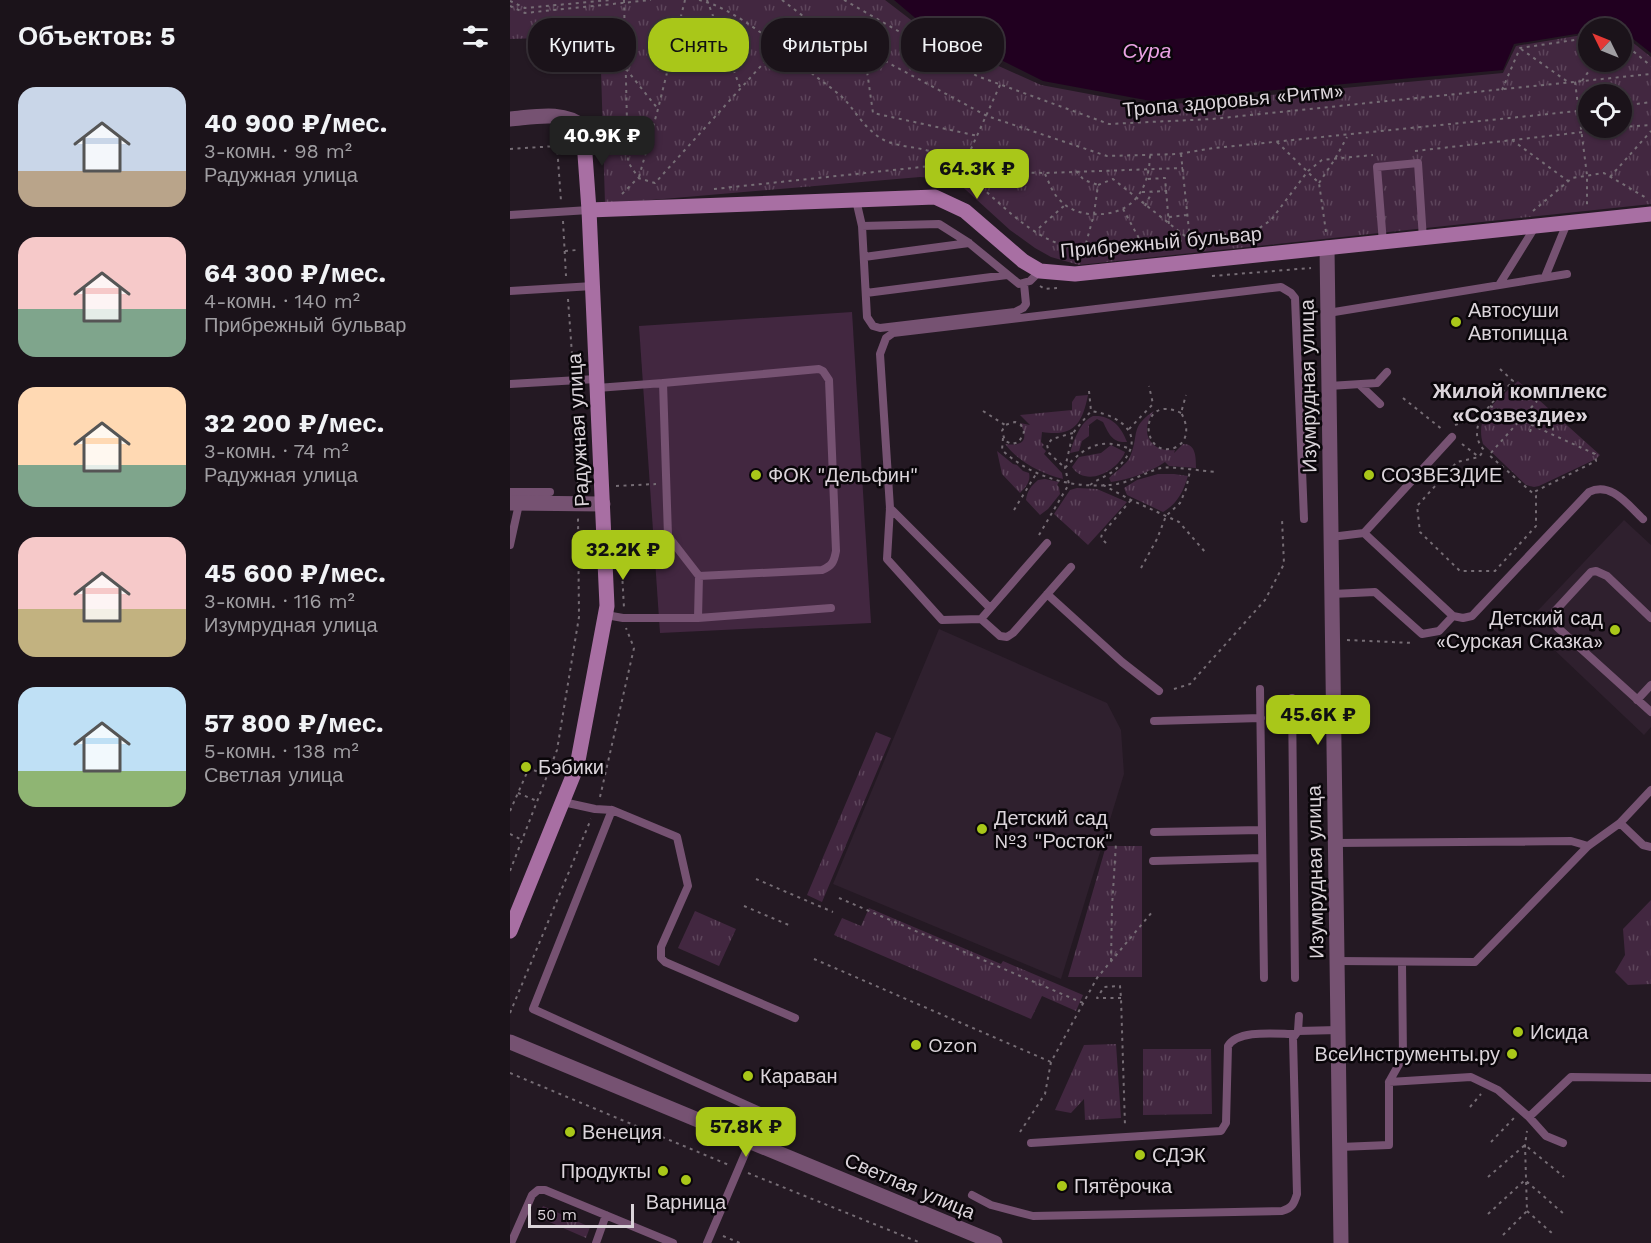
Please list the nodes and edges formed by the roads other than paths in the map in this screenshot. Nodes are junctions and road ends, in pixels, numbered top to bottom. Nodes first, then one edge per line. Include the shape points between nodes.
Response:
1 (510, 118) edge
2 (583, 127) joint
3 (856, 200) junction
4 (590, 210) junction
5 (1651, 214) edge
6 (510, 215) edge
7 (1531, 222) junction
8 (1567, 223) junction
9 (862, 226) junction
10 (1423, 239) junction
11 (1327, 240) junction
12 (969, 243) junction
13 (1383, 243) junction
14 (864, 257) junction
15 (1040, 271) junction
16 (1567, 274) dead end
17 (1007, 275) junction
18 (1545, 277) junction
19 (1024, 284) junction
20 (1499, 285) junction
21 (592, 286) junction
22 (510, 291) edge
23 (866, 293) junction
24 (1328, 313) junction
25 (1387, 372) dead end
26 (597, 383) junction
27 (663, 383) junction
28 (510, 384) edge
29 (1360, 385) junction
30 (1329, 386) junction
31 (1380, 404) dead end
32 (1452, 437) road end
33 (550, 492) dead end
34 (514, 498) edge
35 (603, 504) junction
36 (890, 508) junction
37 (1304, 519) dead end
38 (1643, 519) dead end
39 (1364, 533) junction
40 (1331, 537) junction
41 (1047, 543) dead end
42 (510, 545) edge
43 (1071, 567) dead end
44 (699, 576) junction
45 (1047, 594) junction
46 (1332, 594) junction
47 (831, 608) dead end
48 (990, 608) junction
49 (606, 615) junction
50 (1453, 616) junction
51 (698, 618) junction
52 (1651, 618) edge
53 (981, 619) junction
54 (1651, 685) edge
55 (1260, 689) dead end
56 (1159, 691) dead end
57 (1292, 698) dead end
58 (1637, 700) junction
59 (1651, 712) edge
60 (1261, 718) junction
61 (1154, 721) dead end
62 (1651, 790) edge
63 (563, 802) junction
64 (612, 810) junction
65 (1620, 823) junction
66 (1262, 830) junction
67 (1154, 832) dead end
68 (1335, 843) junction
69 (1588, 846) junction
70 (1651, 847) edge
71 (1262, 858) junction
72 (1153, 861) dead end
73 (510, 932) edge
74 (1337, 961) junction
75 (1402, 963) junction
76 (1264, 978) dead end
77 (1295, 978) dead end
78 (1299, 1016) dead end
79 (795, 1018) dead end
80 (1338, 1030) junction
81 (1297, 1033) junction
82 (510, 1042) edge
83 (1651, 1078) edge
84 (1389, 1082) junction
85 (764, 1113) dead end
86 (1529, 1117) junction
87 (750, 1142) junction
88 (1031, 1143) dead end
89 (1563, 1143) dead end
90 (1340, 1147) junction
91 (972, 1195) dead end
92 (606, 1215) junction
93 (511, 1243) edge
94 (596, 1243) edge
95 (673, 1243) edge
96 (707, 1243) edge
97 (995, 1243) edge
98 (1341, 1243) edge

1 - 2 street via 562,116
2 - 4 main road, Радужная улица
3 - 4 main road, Прибрежный бульвар
3 - 9 lane
3 - 15 main road, Прибрежный бульвар via 935,197 965,211
4 - 6 lane
4 - 21 main road, Радужная улица
5 - 8 main road, Прибрежный бульвар
7 - 8 main road, Прибрежный бульвар
7 - 10 main road, Прибрежный бульвар
7 - 20 lane
8 - 18 lane
9 - 12 lane via 939,224
9 - 14 lane
10 - 13 main road, Прибрежный бульвар
10 - 13 lane via 1418,164 1377,167
11 - 13 main road, Прибрежный бульвар
11 - 15 main road, Прибрежный бульвар via 1300,249 1234,259 1075,274
11 - 24 street, Изумрудная улица
12 - 14 lane
12 - 17 lane
14 - 23 lane
15 - 19 lane
16 - 18 lane
17 - 19 lane
17 - 23 lane
18 - 20 lane
19 - 23 lane via 1026,304 1015,312 880,328 867,317
20 - 24 lane
21 - 22 lane
21 - 26 main road, Радужная улица
24 - 30 street, Изумрудная улица
25 - 29 lane via 1377,383
26 - 27 lane
26 - 28 lane via 573,380
26 - 35 main road, Радужная улица
27 - 44 lane via 668,536
27 - 44 lane via 819,369 829,380 834,561 822,570
29 - 30 lane
29 - 31 lane
30 - 40 street, Изумрудная улица
32 - 39 lane
33 - 34 lane
34 - 35 street
34 - 42 lane
35 - 49 main road, Радужная улица
36 - 37 lane via 880,354 886,338 893,333 1281,287 1295,298
36 - 48 lane
36 - 53 lane via 887,559 942,620
38 - 50 lane via 1611,490 1589,492 1472,616
39 - 40 lane
39 - 50 lane
40 - 46 street, Изумрудная улица
41 - 48 lane
43 - 45 lane
44 - 51 lane
45 - 53 lane via 1007,637 1000,636
45 - 56 lane
46 - 50 lane via 1375,592 1422,634 1439,631
46 - 68 street, Изумрудная улица
47 - 51 lane
48 - 53 lane
49 - 51 lane
49 - 63 main road, Радужная улица via 577,766
52 - 58 lane via 1607,576 1596,571 1553,618 1557,627
54 - 58 lane
55 - 60 lane
57 - 77 lane
58 - 59 lane
60 - 61 lane
60 - 66 lane
62 - 65 lane
63 - 64 lane
63 - 73 main road, Радужная улица
64 - 79 lane via 677,837 688,886 661,947 661,958
64 - 85 lane via 533,1009
65 - 69 lane
65 - 70 lane
66 - 67 lane
66 - 71 lane
68 - 69 lane via 1571,842
68 - 74 street, Изумрудная улица
69 - 75 lane via 1475,962
71 - 72 lane
71 - 76 lane
74 - 75 lane
74 - 80 street, Изумрудная улица
75 - 84 lane via 1403,1057
78 - 81 lane
80 - 81 lane
80 - 90 street, Изумрудная улица
81 - 88 lane via 1242,1035 1231,1041 1226,1123 1221,1131
81 - 91 lane via 1293,1042 1297,1194 1289,1209 1033,1216 991,1205
82 - 87 street, Светлая улица
83 - 86 lane via 1571,1077
84 - 86 lane via 1471,1077 1498,1090
84 - 90 lane via 1389,1145
86 - 89 lane via 1546,1136
87 - 96 lane
87 - 97 street, Светлая улица
90 - 98 street, Изумрудная улица
92 - 93 lane via 538,1190 532,1195
92 - 94 lane
92 - 95 lane

